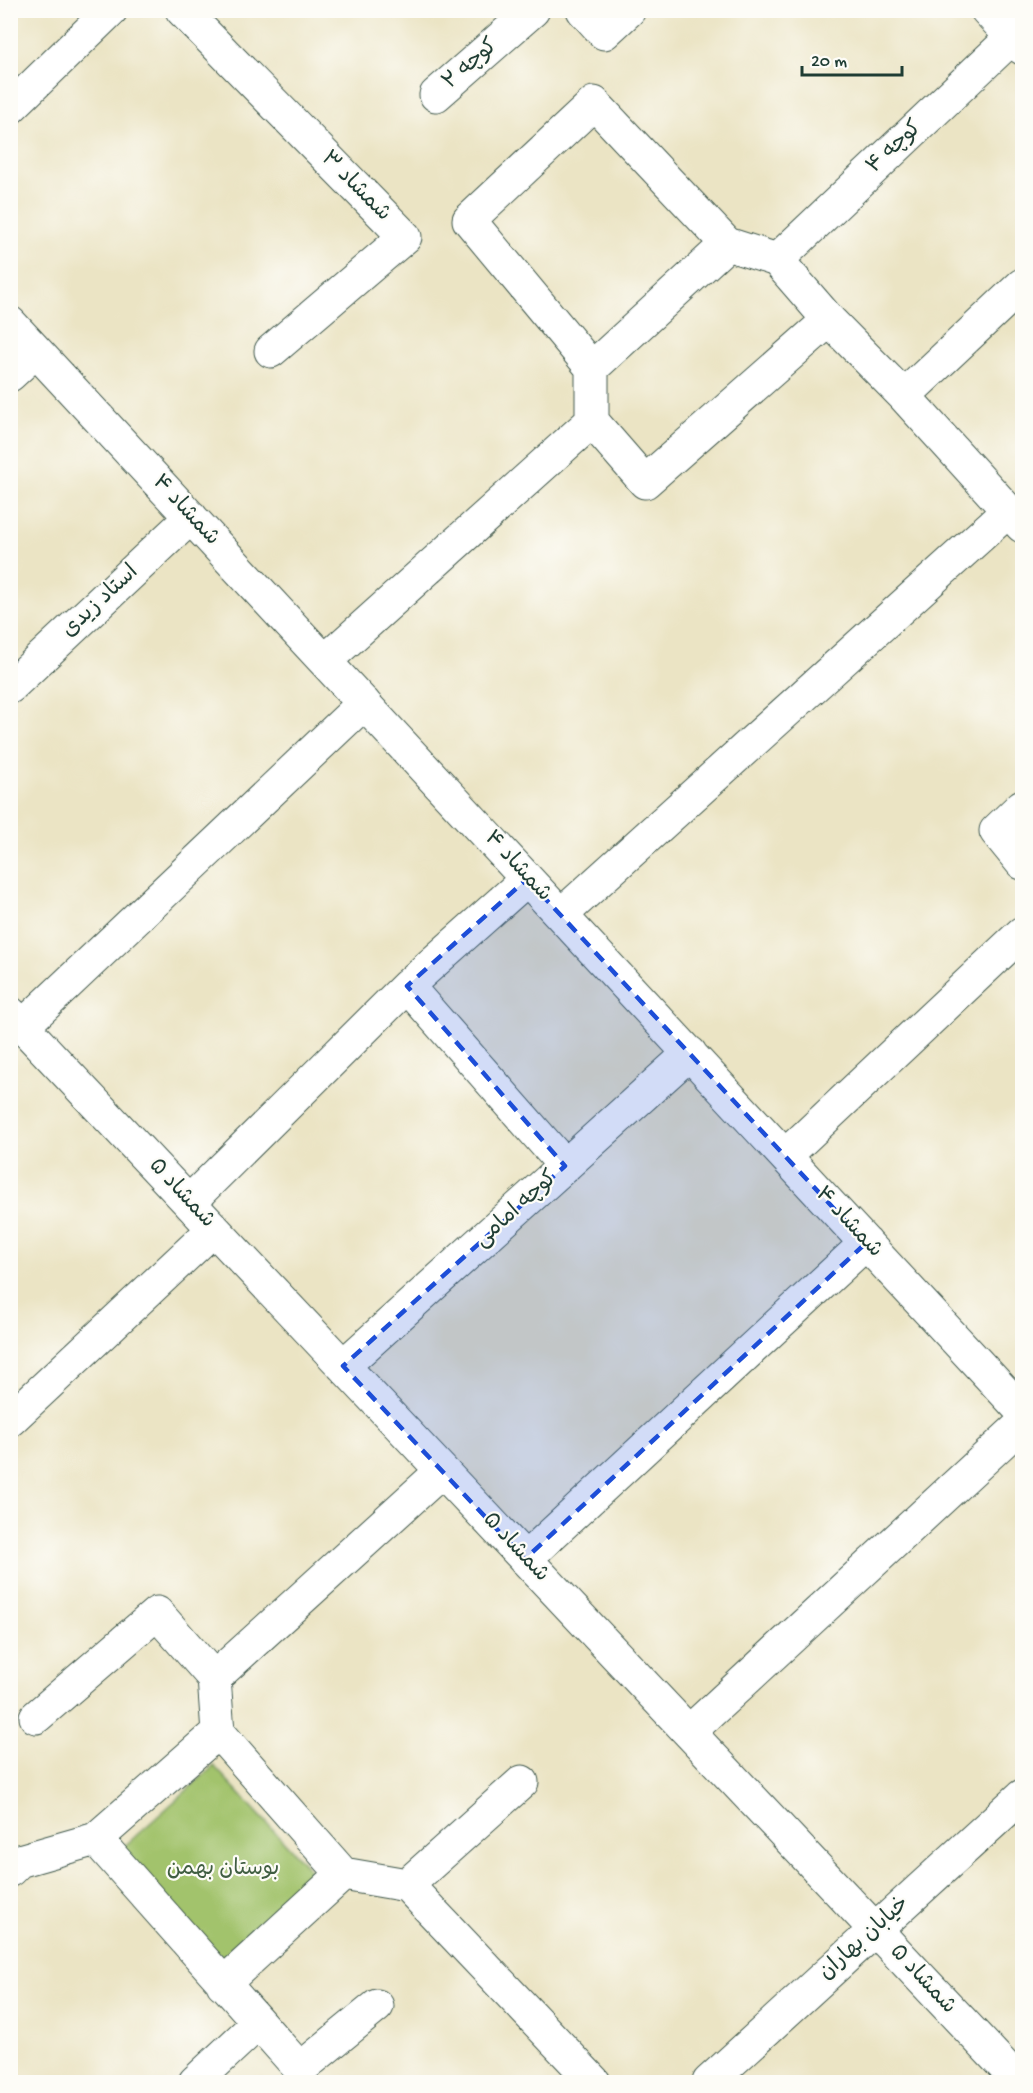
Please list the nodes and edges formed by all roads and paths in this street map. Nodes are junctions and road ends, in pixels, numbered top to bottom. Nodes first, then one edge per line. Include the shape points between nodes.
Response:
1 (111, 10) edge
2 (182, 10) edge
3 (533, 10) edge
4 (583, 10) edge
5 (629, 10) edge
6 (987, 10) edge
7 (1019, 38) edge
8 (436, 95) dead end
9 (10, 108) edge
10 (727, 244) junction
11 (777, 260) junction
12 (1023, 285) edge
13 (829, 320) junction
14 (10, 323) edge
15 (36, 351) junction
16 (271, 351) dead end
17 (592, 368) junction
18 (10, 375) edge
19 (904, 396) junction
20 (592, 421) junction
21 (191, 517) junction
22 (1015, 519) edge
23 (325, 661) junction
24 (10, 687) edge
25 (364, 703) junction
26 (1023, 806) edge
27 (1023, 863) edge
28 (527, 879) junction
29 (561, 915) junction
30 (1023, 933) edge
31 (407, 986) junction
32 (17, 1019) edge
33 (690, 1053) junction
34 (785, 1156) junction
35 (565, 1166) junction
36 (189, 1202) junction
37 (214, 1229) junction
38 (866, 1243) junction
39 (343, 1366) junction
40 (1023, 1411) edge
41 (10, 1420) edge
42 (1023, 1424) edge
43 (442, 1470) junction
44 (525, 1558) junction
45 (214, 1678) junction
46 (36, 1717) dead end
47 (218, 1732) junction
48 (688, 1732) junction
49 (522, 1782) dead end
50 (1023, 1796) edge
51 (96, 1839) junction
52 (14, 1861) edge
53 (343, 1874) junction
54 (407, 1885) junction
55 (875, 1930) junction
56 (224, 1984) junction
57 (377, 2006) dead end
58 (258, 2023) junction
59 (195, 2082) edge
60 (594, 2082) edge
61 (709, 2082) edge
62 (1019, 2082) edge

1 - 9 street
2 - 16 street, شمشاد ۳ via 405,237
3 - 8 street, کوچه ۲
4 - 5 street via 604,33
6 - 7 street
7 - 11 street, کوچه ۴
10 - 11 street
10 - 17 street
10 - 17 street via 594,103 469,220
11 - 13 street
12 - 19 street
13 - 19 street
13 - 20 street via 645,482
14 - 15 street, شمشاد ۴
15 - 18 street
15 - 21 street, شمشاد ۴
17 - 20 street
19 - 22 street
20 - 23 street
21 - 23 street, شمشاد ۴
21 - 24 street, استاد زیدی
22 - 29 street
23 - 25 street, شمشاد ۴
25 - 28 street, شمشاد ۴
25 - 32 street
26 - 27 street via 996,831
28 - 29 street, شمشاد ۴
28 - 31 street
29 - 33 street, شمشاد ۴
30 - 34 street
31 - 35 street
31 - 36 street
32 - 36 street, شمشاد ۵
33 - 34 street, شمشاد ۴
33 - 35 street, کوچه امامی
34 - 38 street, شمشاد ۴
35 - 39 street, کوچه امامی
36 - 37 street, شمشاد ۵
37 - 39 street, شمشاد ۵
37 - 41 street
38 - 40 street, شمشاد ۴
38 - 44 street
39 - 43 street, شمشاد ۵
42 - 48 street
43 - 44 street, شمشاد ۵
43 - 45 street
44 - 48 street, شمشاد ۵
45 - 46 street via 157,1613
45 - 47 street
47 - 51 street
47 - 53 street
48 - 55 street, شمشاد ۵
49 - 54 street
50 - 55 street, خیابان بهاران
51 - 52 street
51 - 56 street
53 - 54 street
53 - 56 street
54 - 60 street
55 - 61 street, خیابان بهاران
55 - 62 street, شمشاد ۵
56 - 58 street
57 - 58 street via 300,2069
58 - 59 street

